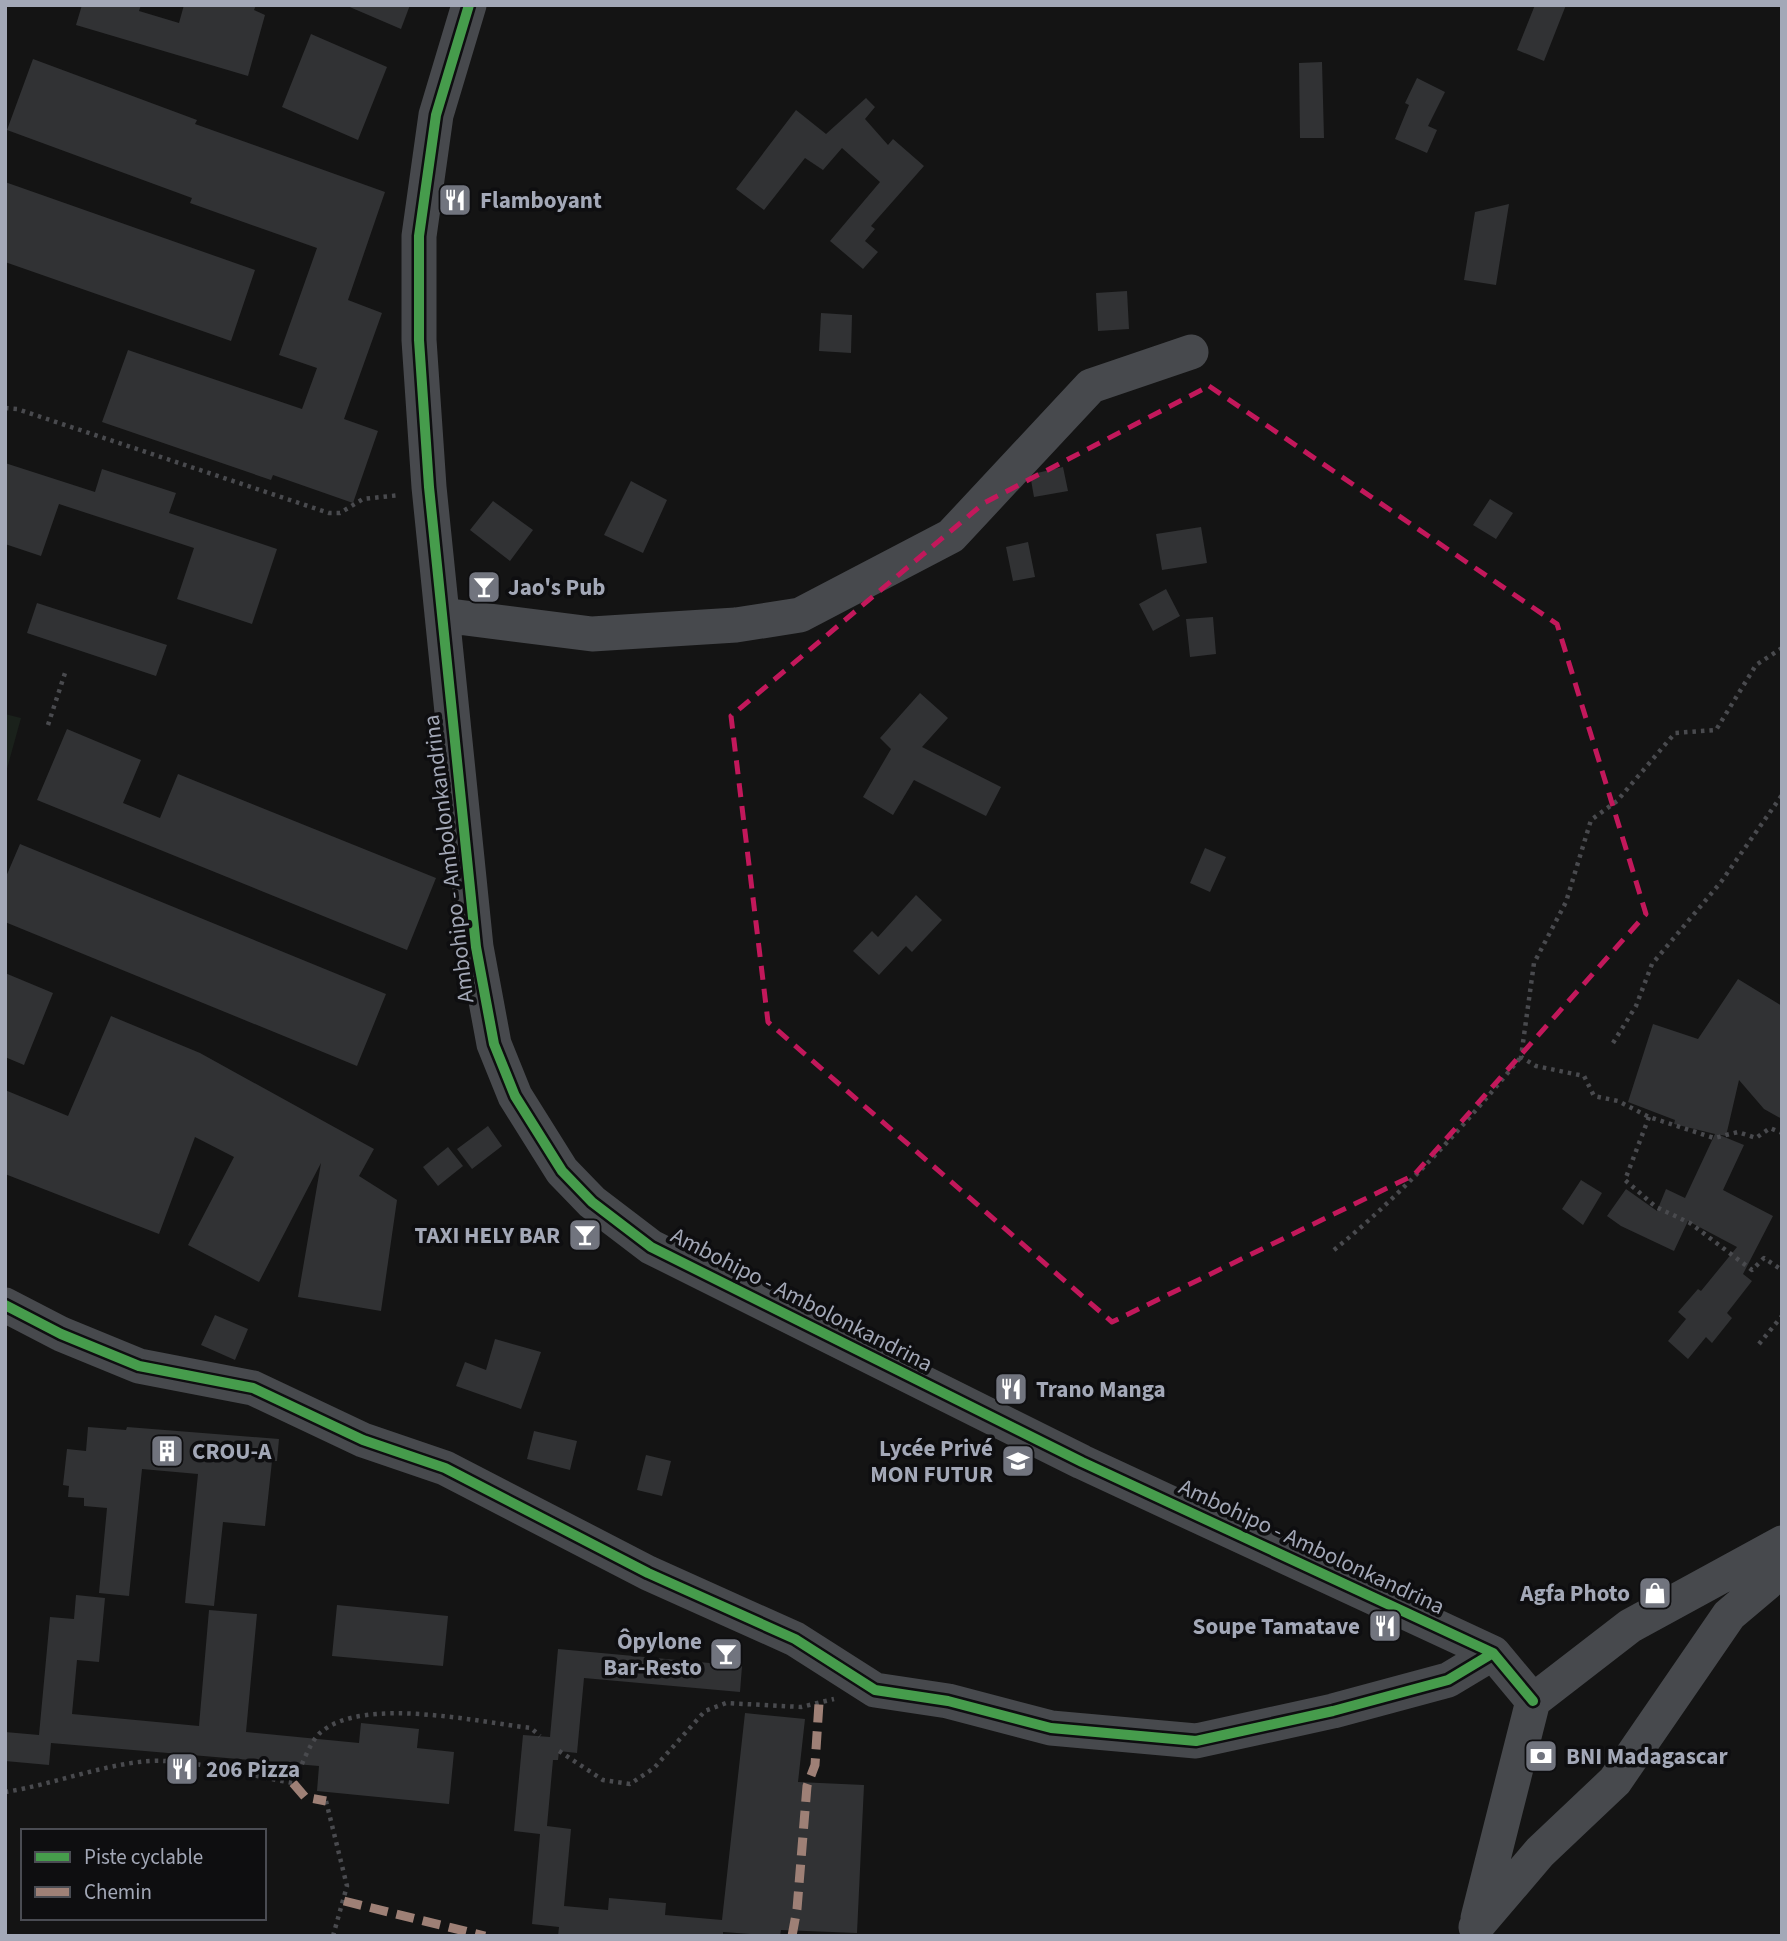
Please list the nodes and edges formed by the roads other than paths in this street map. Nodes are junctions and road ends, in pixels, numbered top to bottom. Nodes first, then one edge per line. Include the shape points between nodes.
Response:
1 (469, 5) edge
2 (1191, 352) dead end
3 (442, 615) junction
4 (5, 1306) edge
5 (1782, 1543) edge
6 (1782, 1570) edge
7 (1493, 1653) junction
8 (1533, 1701) junction
9 (1475, 1931) edge

1 - 3 street, Ambohipo - Ambolonkandrina via 436,116 419,236 419,340
2 - 3 street via 1091,386 951,536 800,615 736,625 592,634
3 - 7 street, Ambohipo - Ambolonkandrina via 476,947 494,1044 515,1096 562,1171 592,1202 651,1247 1100,1471
4 - 7 street via 139,1366 253,1388 363,1440 445,1468 648,1573 795,1639 875,1689 948,1701 1051,1728 1196,1741 1448,1680
5 - 8 street via 1630,1626
6 - 9 street via 1729,1615 1615,1781 1540,1852
7 - 8 street, Ambohipo - Ambolonkandrina
8 - 9 street

